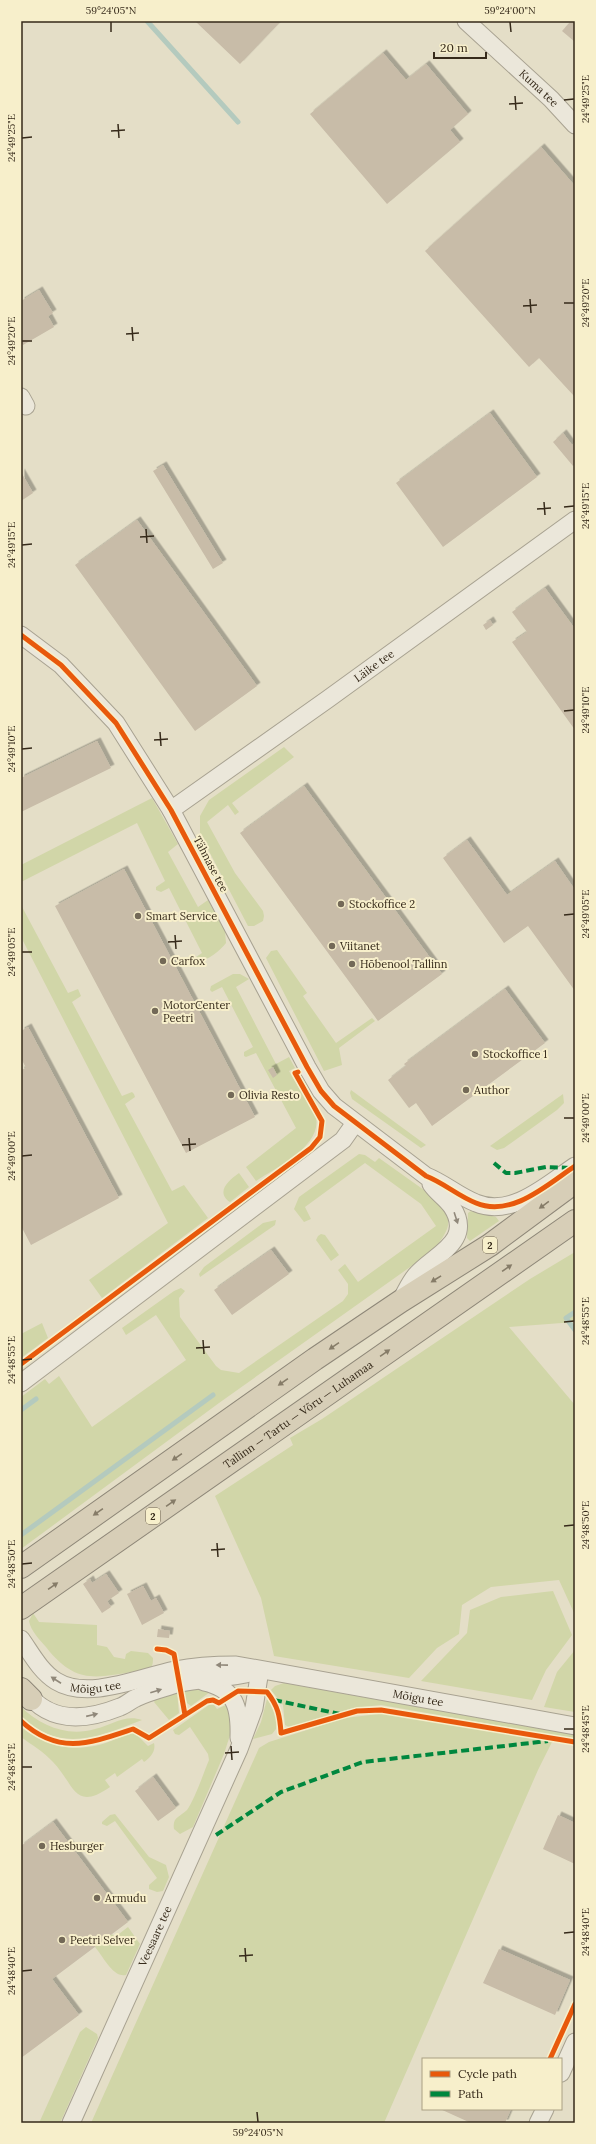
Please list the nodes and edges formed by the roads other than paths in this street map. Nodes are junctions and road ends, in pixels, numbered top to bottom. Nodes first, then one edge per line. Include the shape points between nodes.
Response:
1 (466, 21) edge
2 (575, 125) edge
3 (575, 520) edge
4 (21, 635) edge
5 (171, 810) junction
6 (355, 1123) junction
7 (575, 1166) edge
8 (426, 1176) junction
9 (575, 1182) edge
10 (575, 1221) edge
11 (401, 1301) junction
12 (21, 1383) edge
13 (21, 1567) edge
14 (21, 1608) edge
15 (21, 1639) edge
16 (260, 1670) junction
17 (198, 1680) junction
18 (24, 1691) edge
19 (575, 1726) edge
20 (239, 1749) junction
21 (575, 2042) edge
22 (562, 2071) edge
23 (544, 2110) edge
24 (71, 2123) edge
25 (538, 2123) edge

1 - 2 street, Kuma tee via 551,99
3 - 5 street, Läike tee
4 - 5 street, Tähnase tee via 61,665 116,724
5 - 6 street, Tähnase tee via 311,1073 334,1106
6 - 8 street, Tähnase tee
6 - 12 street via 343,1140
7 - 8 street via 528,1198 497,1206 478,1204
8 -> 11 street via 452,1207 459,1224 457,1235 441,1255 416,1274
9 -> 11 highway, 2 via 490,1245
14 -> 10 highway, Tallinn — Tartu — Võru — Luhamaa / 2
11 -> 13 highway, 2
16 -> 15 street, Mõigu tee via 236,1665 206,1665 176,1669 96,1689 75,1688 63,1685 46,1674
16 - 17 street, Mõigu tee via 237,1676
16 - 19 street, Mõigu tee
16 - 20 street, Veesaare tee via 254,1708
18 -> 17 street, Mõigu tee via 47,1712 73,1718 121,1707 137,1697
17 - 20 street, Veesaare tee via 224,1688 231,1696 238,1708
20 - 24 street, Veesaare tee
21 - 22 street
23 - 25 street

